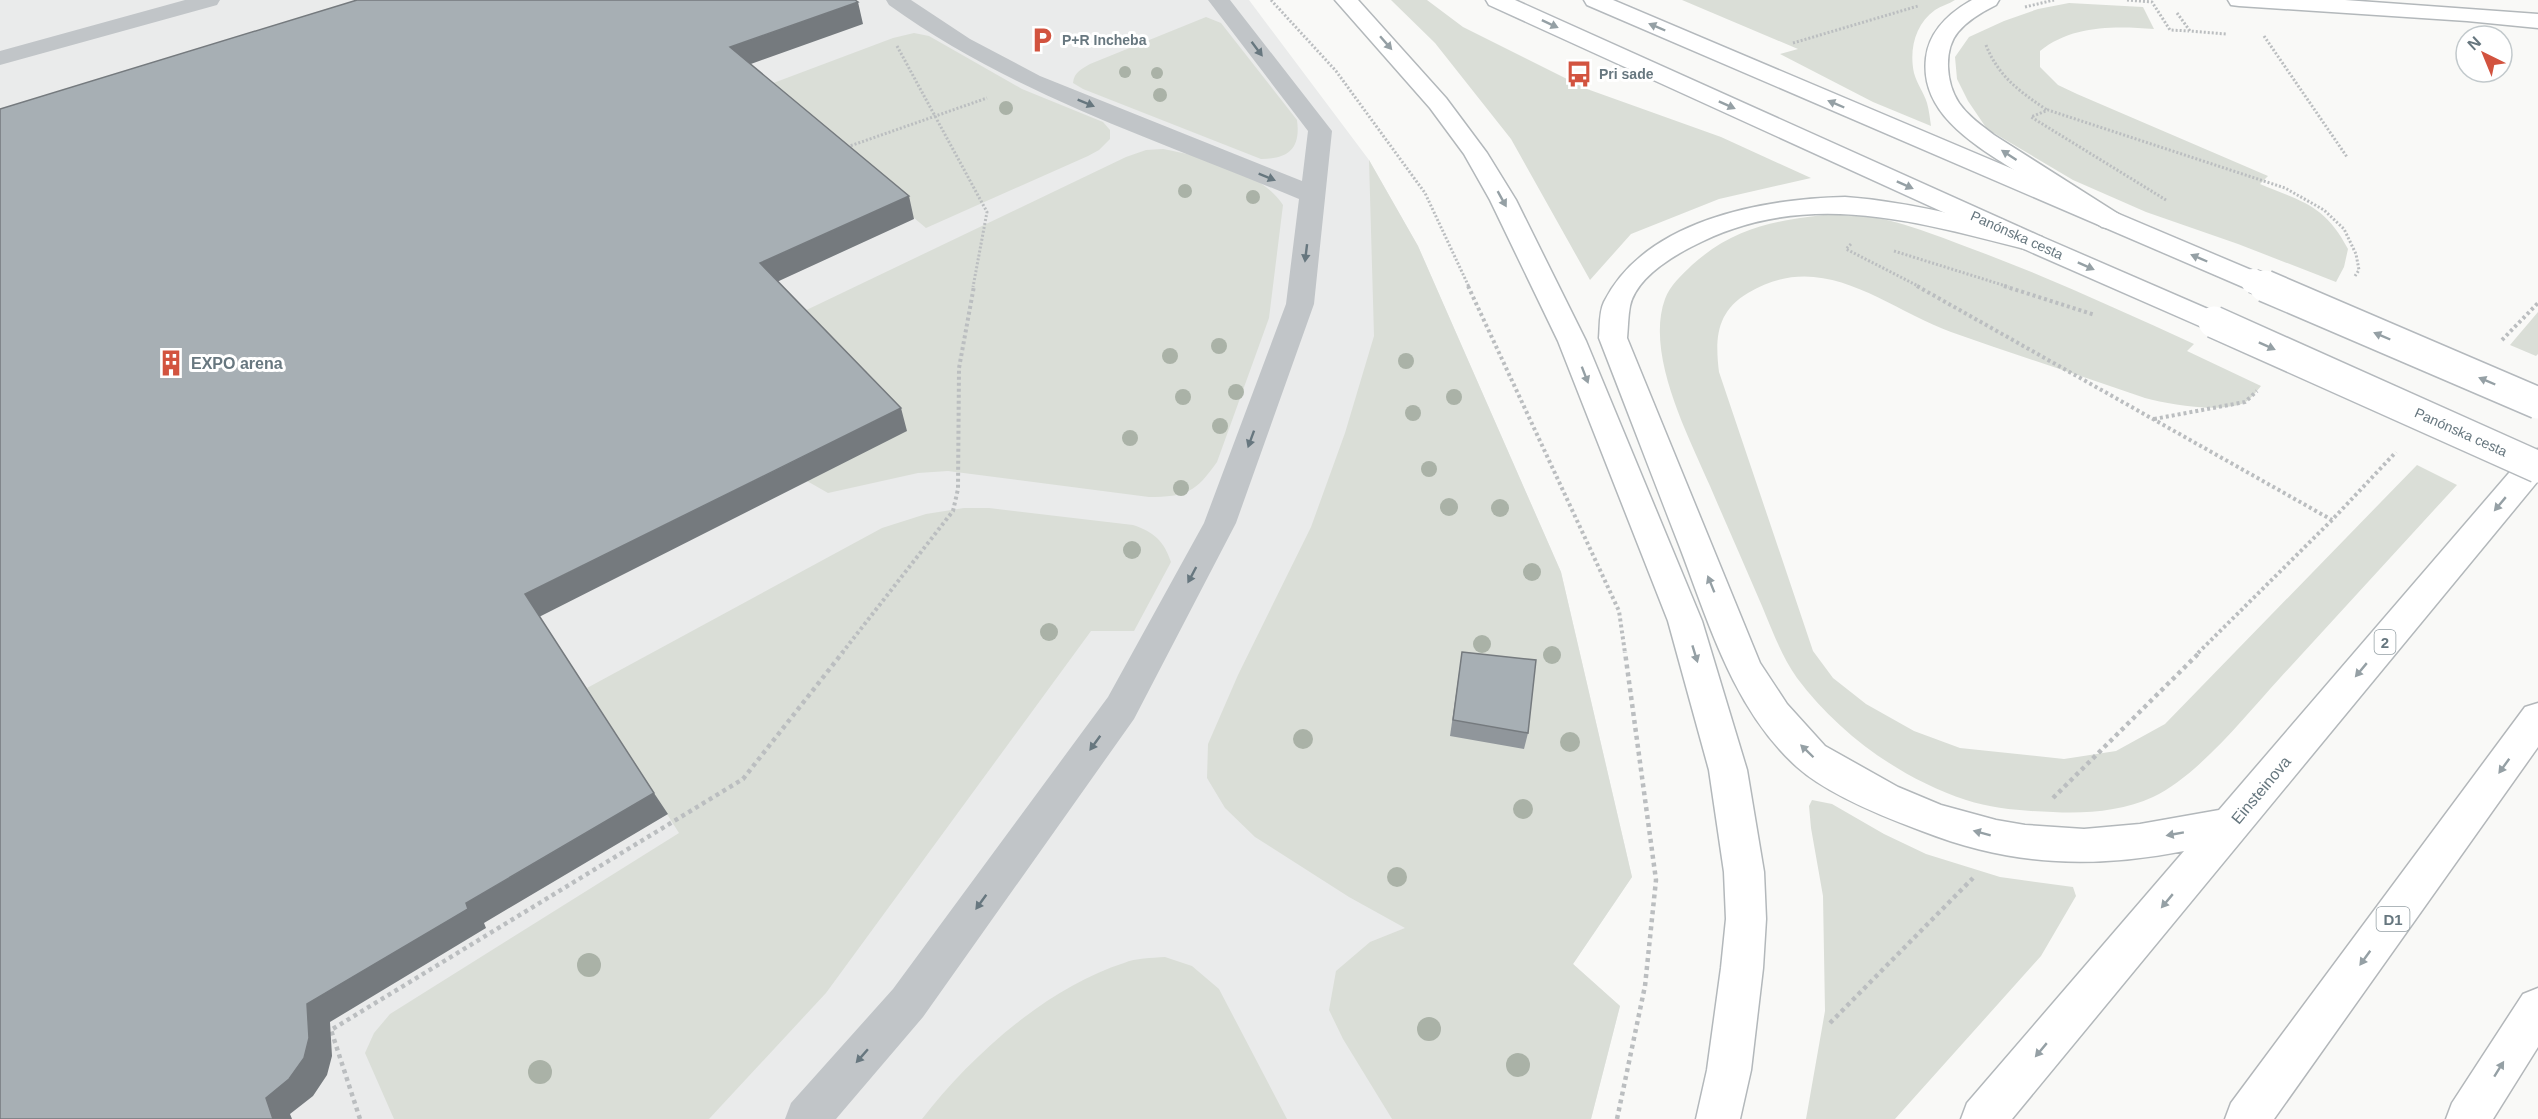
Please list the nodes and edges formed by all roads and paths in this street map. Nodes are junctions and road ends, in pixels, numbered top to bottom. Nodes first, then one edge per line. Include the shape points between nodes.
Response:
1 (208, 0) edge
2 (897, 0) edge
3 (1219, 0) edge
4 (1271, 0) edge
5 (1346, 0) edge
6 (1497, 0) edge
7 (1595, 0) edge
8 (1988, 0) edge
9 (2054, 0) edge
10 (2127, 0) edge
11 (2239, 0) edge
12 (2385, 0) edge
13 (1922, 5) dead end
14 (2538, 6) edge
15 (2022, 7) dead end
16 (2177, 13) dead end
17 (2538, 21) edge
18 (2190, 31) junction
19 (2232, 34) dead end
20 (2253, 36) dead end
21 (893, 39) dead end
22 (1987, 40) dead end
23 (1792, 43) dead end
24 (0, 58) edge
25 (1032, 81) junction
26 (2048, 110) junction
27 (936, 118) junction
28 (843, 148) edge
29 (2347, 158) dead end
30 (1313, 195) junction
31 (2169, 202) dead end
32 (2333, 216) dead end
33 (2112, 221) junction
34 (1855, 239) dead end
35 (2033, 243) junction
36 (1888, 250) dead end
37 (2538, 303) edge
38 (2102, 317) dead end
39 (2496, 347) dead end
40 (2538, 403) edge
41 (2398, 451) dead end
42 (2538, 460) edge
43 (2538, 467) edge
44 (2332, 520) junction
45 (2538, 718) edge
46 (2232, 825) junction
47 (2011, 840) junction
48 (2538, 1008) edge
49 (1830, 1023) dead end
50 (360, 1119) edge
51 (807, 1119) edge
52 (1617, 1119) edge
53 (1718, 1119) edge
54 (1983, 1119) edge
55 (2247, 1119) edge
56 (2469, 1119) edge

1 - 24 lane
2 - 25 lane via 923,20
3 -> 30 lane via 1320,131
4 - 52 path via 1336,71 1425,193 1619,611 1656,880 1645,986
5 -> 53 main road via 1443,110 1503,200 1572,341 1685,621 1728,770 1744,872 1742,968 1729,1070
6 -> 35 main road, Panónska cesta
33 -> 7 main road
33 -> 8 main road via 1986,140 1944,99 1937,72 1937,46 1962,16
9 - 15 path
10 - 18 path via 2152,2 2170,30
11 - 17 main road
12 - 14 main road
13 - 23 path
16 - 18 path
18 - 19 path
20 - 29 path via 2264,36
21 - 27 path
22 - 26 path via 1990,57 2002,77
25 - 27 path
25 -> 30 lane
26 - 31 path via 2031,117
26 - 32 path via 2285,188
27 - 28 path
27 - 50 path via 987,212 959,368 958,489 953,511 743,779 331,1030
30 -> 51 lane via 1300,304 1220,523 1121,708 908,1003
40 -> 33 main road, bridge
34 - 44 path via 1846,249
35 -> 43 main road, Panónska cesta, bridge
47 -> 35 main road via 1920,814 1833,771 1814,758 1762,701 1744,667 1629,381 1611,322 1620,293 1654,256 1683,239 1716,227 1780,211 1836,204 1899,210
36 - 38 path
37 - 39 path
41 - 44 path
42 -> 46 main road, Einsteinova / 2
44 - 47 path
45 -> 55 main road, D1
46 -> 47 main road via 2084,846
46 -> 54 main road, Einsteinova / 2
47 - 49 path
56 -> 48 main road

